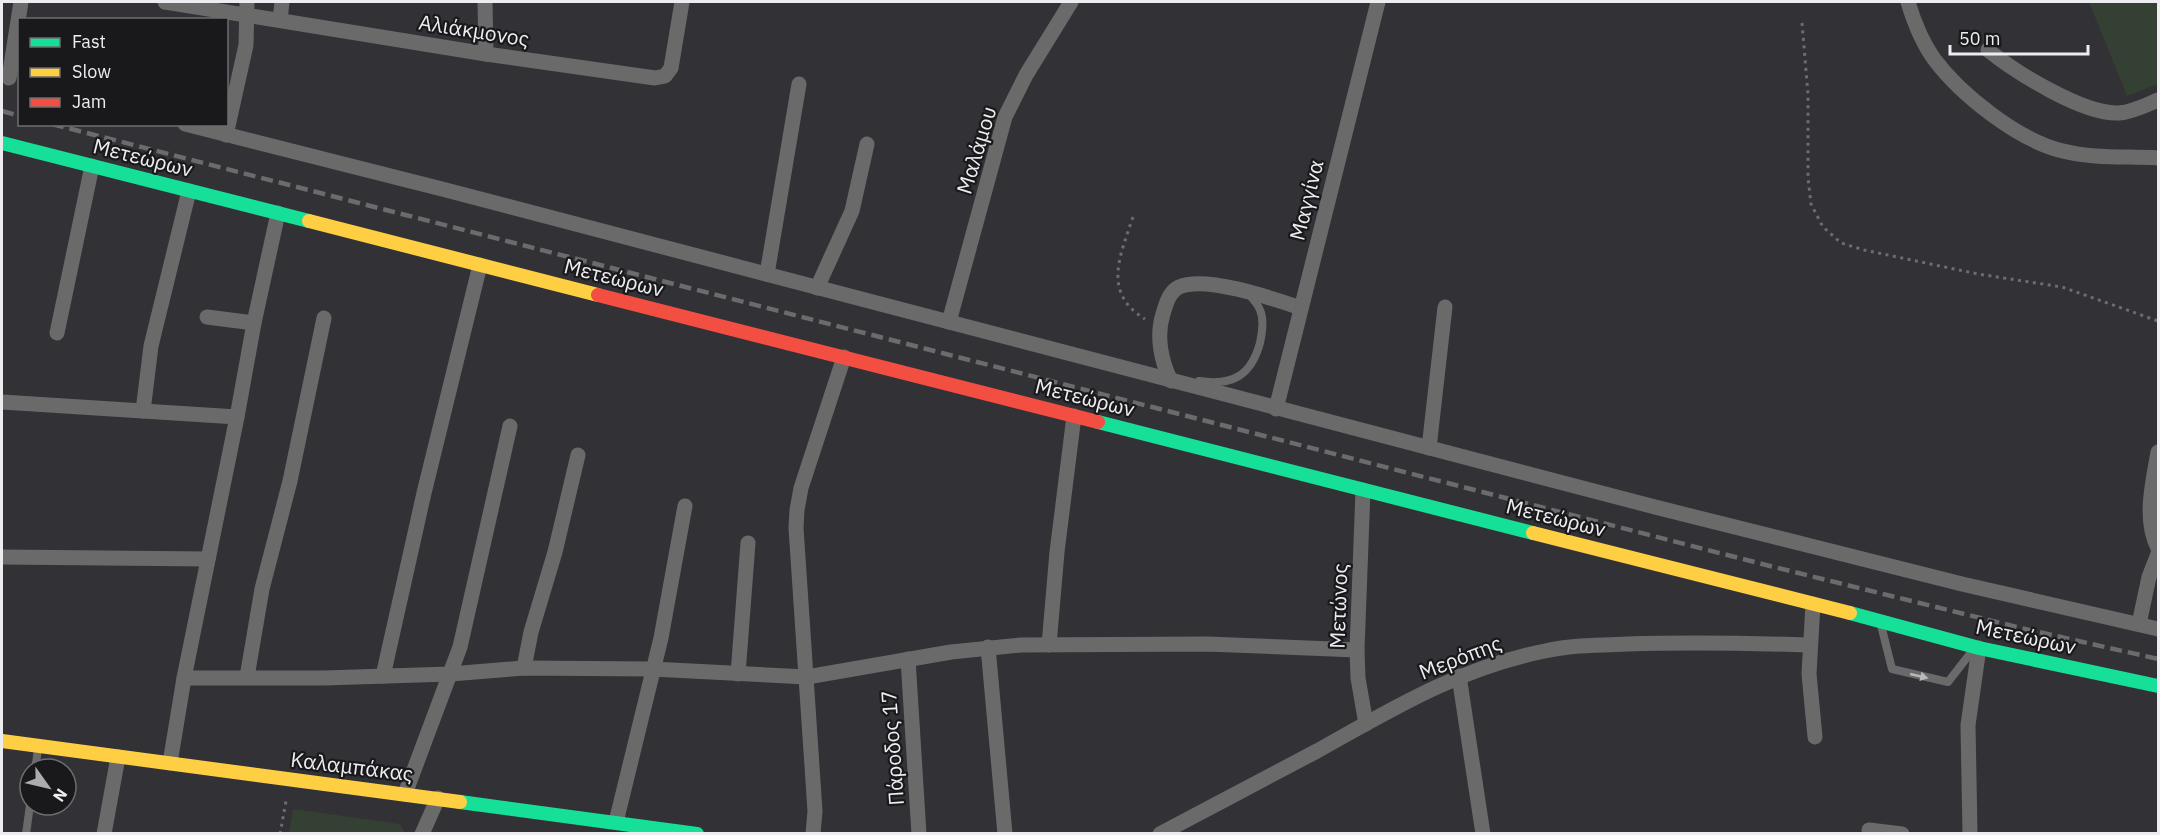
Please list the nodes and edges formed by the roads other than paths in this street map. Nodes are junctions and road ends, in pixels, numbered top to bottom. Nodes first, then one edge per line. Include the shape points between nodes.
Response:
1 (21, 2) edge
2 (165, 2) edge
3 (282, 2) edge
4 (485, 2) edge
5 (682, 2) edge
6 (1071, 2) edge
7 (1378, 2) edge
8 (1908, 2) edge
9 (247, 9) edge
10 (19, 18) edge
11 (280, 20) junction
12 (18, 23) edge
13 (1988, 50) dead end
14 (486, 54) junction
15 (10, 78) edge
16 (799, 84) dead end
17 (2158, 100) edge
18 (192, 126) edge
19 (226, 135) junction
20 (2, 143) edge
21 (867, 144) dead end
22 (2158, 158) edge
23 (92, 166) junction
24 (189, 191) junction
25 (278, 213) junction
26 (480, 265) junction
27 (767, 274) junction
28 (817, 288) junction
29 (1247, 291) junction
30 (1301, 308) junction
31 (1445, 308) dead end
32 (207, 317) dead end
33 (324, 318) dead end
34 (949, 322) junction
35 (254, 323) junction
36 (57, 333) dead end
37 (844, 357) junction
38 (1169, 376) junction
39 (1199, 385) junction
40 (2, 402) edge
41 (1276, 409) junction
42 (143, 411) junction
43 (1074, 416) junction
44 (237, 417) junction
45 (510, 426) dead end
46 (1429, 448) junction
47 (2158, 452) edge
48 (578, 455) dead end
49 (1363, 489) junction
50 (685, 506) dead end
51 (748, 543) dead end
52 (2158, 548) edge
53 (2158, 554) edge
54 (2, 557) edge
55 (208, 559) junction
56 (1813, 604) junction
57 (1880, 621) junction
58 (2139, 624) junction
59 (2158, 629) edge
60 (1049, 645) junction
61 (1809, 645) junction
62 (988, 647) junction
63 (1977, 647) junction
64 (1357, 650) junction
65 (908, 659) junction
66 (524, 668) junction
67 (652, 669) junction
68 (450, 674) junction
69 (738, 674) junction
70 (383, 676) junction
71 (1459, 676) junction
72 (247, 677) junction
73 (807, 677) junction
74 (184, 678) junction
75 (2158, 686) edge
76 (1366, 724) junction
77 (1815, 737) dead end
78 (2, 743) edge
79 (38, 746) junction
80 (37, 757) edge
81 (118, 757) junction
82 (170, 763) junction
83 (405, 794) junction
84 (438, 798) junction
85 (28, 817) edge
86 (615, 822) junction
87 (1869, 830) dead end
88 (26, 834) edge
89 (104, 834) edge
90 (422, 834) edge
91 (697, 834) edge
92 (813, 834) edge
93 (919, 834) edge
94 (1005, 834) edge
95 (1160, 834) edge
96 (1483, 834) edge
97 (1902, 834) edge
98 (1970, 834) edge

1 - 10 street
2 - 9 street, Αλιάκμονος
3 - 11 street
4 - 14 street
5 - 14 street, Αλιάκμονος via 671,68 661,77
6 - 34 street, Μαλάμου via 1005,117
7 - 30 street, Μαγγίνα
8 - 22 street via 1919,34 1935,60 1973,99 2005,122 2062,151
9 - 11 street, Αλιάκμονος
9 - 19 street via 246,45
11 - 14 street, Αλιάκμονος
12 - 15 street
13 - 17 street via 2047,89 2097,109 2124,113
16 - 27 street
18 - 19 street
19 - 27 street
20 - 23 street, Μετεώρων
21 - 28 street via 852,211
23 - 24 street, Μετεώρων
23 - 36 street
24 - 25 street, Μετεώρων
24 - 42 street via 151,346
25 - 26 street, Μετεώρων
25 - 35 street
26 - 37 street, Μετεώρων
26 - 70 street via 423,493
27 - 28 street
28 - 34 street
29 - 30 street
29 - 38 street via 1190,284 1177,288 1168,299 1158,338
29 - 39 lane via 1261,310 1262,333 1256,356 1236,378
30 - 41 street, Μαγγίνα
31 - 46 street
32 - 35 street
33 - 72 street via 290,481 262,589
34 - 38 street
35 - 44 street
37 - 43 street, Μετεώρων
37 - 73 street via 797,510
38 - 39 street
39 - 41 street
40 - 42 street
41 - 46 street
42 - 44 street
43 - 49 street, Μετεώρων
43 - 60 street via 1056,552
44 - 55 street
45 - 68 street via 460,647
46 - 58 street via 1962,584
47 - 52 street via 2150,517
48 - 66 street
49 - 56 street, Μετεώρων
49 - 64 street, Μετώνος
50 - 67 street
51 - 69 street
53 - 58 street
54 - 55 street
55 - 74 street
56 - 57 street, Μετεώρων
56 - 61 street
57 - 63 street, Μετεώρων
57 -> 63 lane via 1892,669 1948,682
58 - 59 street
60 - 62 street
60 - 64 street via 1227,644
61 - 71 street, Μερόπης via 1679,642 1570,647 1526,655
61 - 77 street via 1809,697
62 - 65 street
62 - 94 street
63 - 75 street, Μετεώρων
63 - 98 street via 1968,725
64 - 76 street, Μετώνος
65 - 73 street
65 - 93 street, Πάροδος 17
66 - 67 street
66 - 68 street
67 - 69 street
67 - 86 street
68 - 70 street
68 - 83 street
69 - 73 street
70 - 72 street
71 - 76 street, Μερόπης
71 - 96 street
72 - 74 street
73 - 92 street
74 - 82 street
76 - 95 street, Μερόπης
78 - 79 street, Καλαμπάκας
79 - 80 lane
79 - 81 street, Καλαμπάκας
81 - 82 street, Καλαμπάκας
81 - 89 street
82 - 83 street, Καλαμπάκας
83 - 84 street, Καλαμπάκας
84 - 86 street, Καλαμπάκας
84 - 90 street
85 - 88 lane
86 - 91 street, Καλαμπάκας
87 - 97 street

